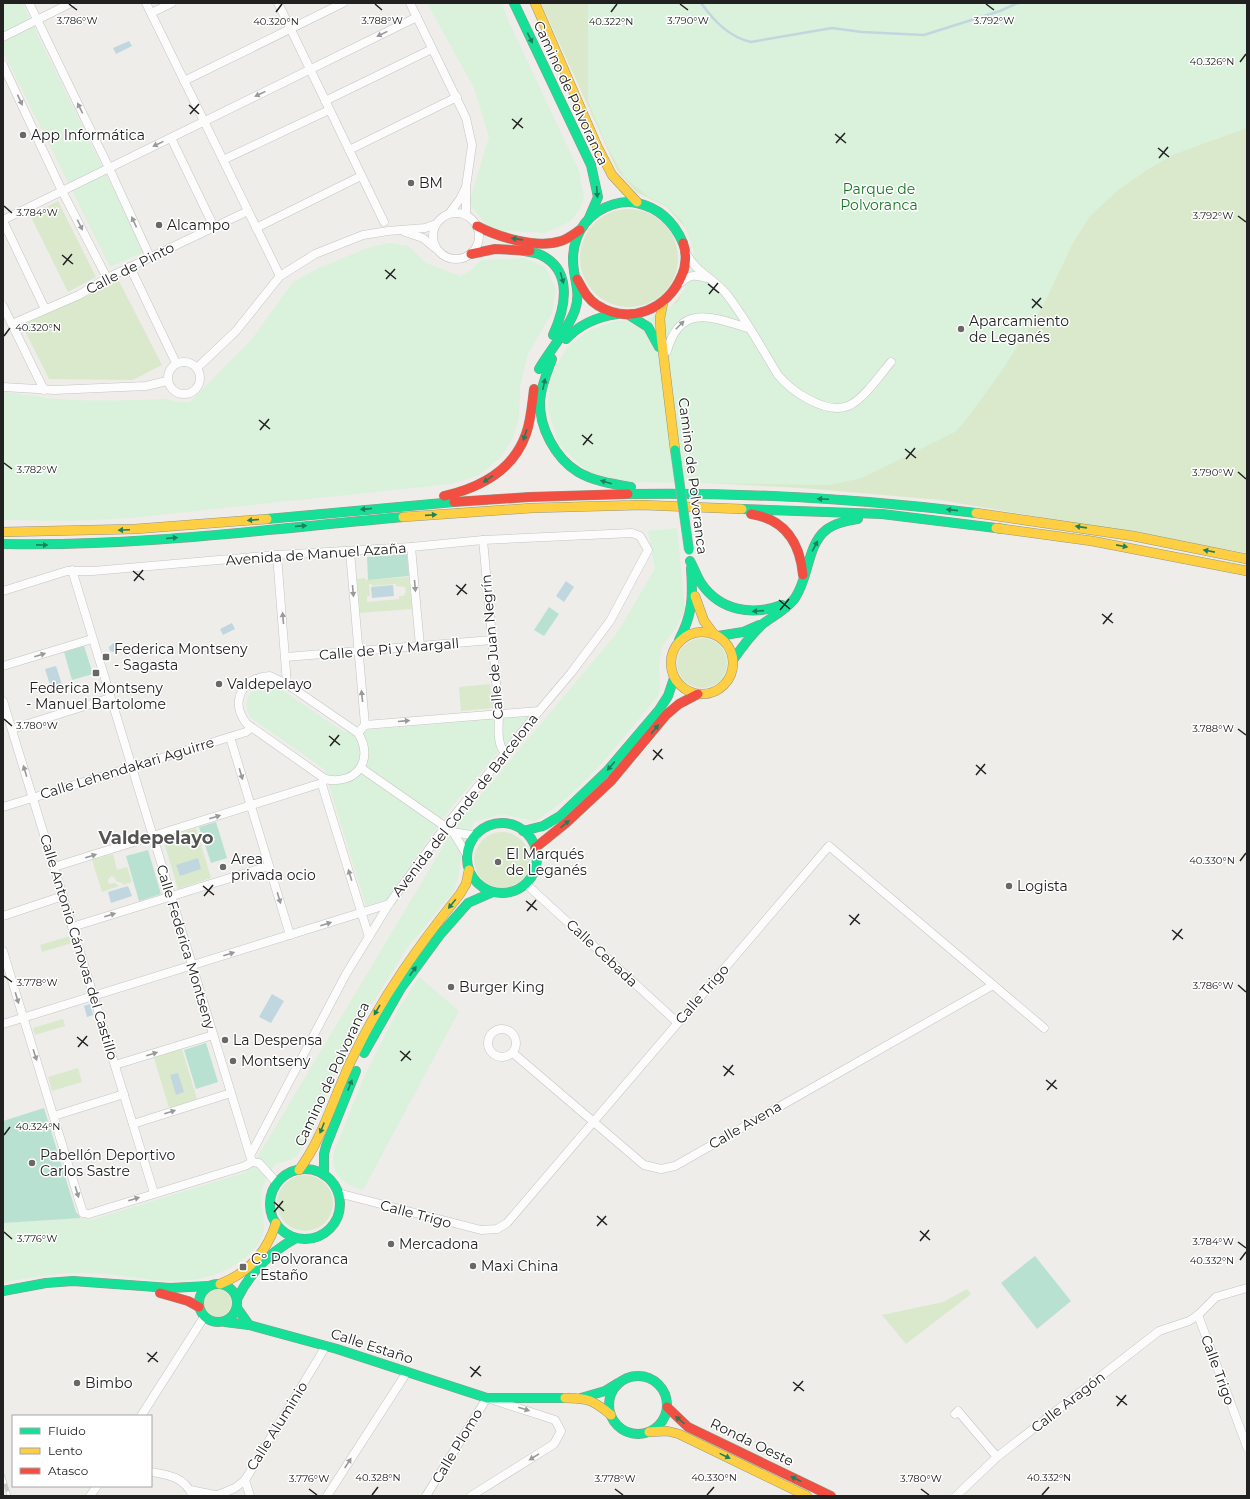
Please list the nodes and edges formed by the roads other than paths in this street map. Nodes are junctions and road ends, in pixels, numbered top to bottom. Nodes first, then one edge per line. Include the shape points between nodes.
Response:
1 (29, 3) edge
2 (71, 3) edge
3 (146, 3) edge
4 (172, 3) edge
5 (278, 3) edge
6 (343, 3) edge
7 (410, 3) edge
8 (514, 3) edge
9 (534, 3) edge
10 (151, 14) junction
11 (416, 17) junction
12 (37, 19) junction
13 (290, 29) junction
14 (3, 37) edge
15 (432, 49) junction
16 (3, 64) edge
17 (310, 70) junction
18 (184, 81) junction
19 (457, 97) junction
20 (325, 101) junction
21 (330, 110) junction
22 (204, 122) junction
23 (171, 138) junction
24 (349, 150) junction
25 (223, 160) junction
26 (109, 168) junction
27 (361, 176) junction
28 (466, 187) junction
29 (62, 190) junction
30 (637, 202) junction
31 (248, 211) junction
32 (449, 214) junction
33 (466, 216) junction
34 (589, 218) junction
35 (3, 220) edge
36 (384, 222) dead end
37 (436, 224) junction
38 (477, 226) junction
39 (214, 227) junction
40 (256, 228) junction
41 (580, 230) junction
42 (394, 231) junction
43 (435, 248) junction
44 (520, 250) junction
45 (686, 253) junction
46 (471, 254) junction
47 (150, 257) junction
48 (130, 267) junction
49 (280, 276) junction
50 (576, 276) junction
51 (107, 278) junction
52 (716, 282) junction
53 (679, 286) junction
54 (663, 303) junction
55 (3, 306) edge
56 (45, 309) junction
57 (618, 314) junction
58 (629, 315) junction
59 (12, 324) junction
60 (748, 328) junction
61 (891, 362) dead end
62 (176, 363) junction
63 (665, 364) junction
64 (197, 368) junction
65 (539, 369) junction
66 (167, 381) junction
67 (3, 387) edge
68 (44, 390) junction
69 (755, 495) junction
70 (642, 505) junction
71 (405, 506) junction
72 (1004, 529) junction
73 (3, 532) edge
74 (632, 533) joint
75 (483, 540) junction
76 (3, 544) edge
77 (411, 547) junction
78 (350, 552) junction
79 (277, 555) junction
80 (1247, 559) edge
81 (690, 561) junction
82 (72, 570) junction
83 (1247, 571) edge
84 (803, 583) junction
85 (692, 588) junction
86 (3, 591) edge
87 (794, 600) junction
88 (764, 624) junction
89 (715, 635) junction
90 (92, 639) junction
91 (492, 640) junction
92 (679, 640) junction
93 (420, 646) junction
94 (358, 651) junction
95 (286, 657) junction
96 (733, 660) junction
97 (3, 666) edge
98 (674, 678) junction
99 (287, 684) junction
100 (698, 694) junction
101 (110, 698) junction
102 (3, 701) edge
103 (538, 711) junction
104 (499, 713) junction
105 (365, 724) junction
106 (12, 728) junction
107 (251, 728) junction
108 (358, 733) junction
109 (230, 737) junction
110 (504, 752) junction
111 (131, 767) junction
112 (361, 768) junction
113 (324, 781) junction
114 (33, 798) junction
115 (251, 806) junction
116 (3, 807) edge
117 (445, 827) junction
118 (523, 831) junction
119 (453, 832) junction
120 (153, 836) junction
121 (476, 836) junction
122 (535, 848) junction
123 (467, 855) junction
124 (269, 866) junction
125 (54, 867) junction
126 (469, 870) junction
127 (526, 884) junction
128 (493, 892) junction
129 (63, 896) junction
130 (171, 896) junction
131 (389, 904) junction
132 (361, 913) junction
133 (3, 916) edge
134 (72, 927) junction
135 (290, 934) junction
136 (369, 937) junction
137 (3, 951) edge
138 (192, 965) junction
139 (993, 985) junction
140 (93, 996) junction
141 (23, 1018) junction
142 (678, 1023) junction
143 (3, 1024) edge
144 (1044, 1028) dead end
145 (213, 1035) junction
146 (513, 1053) dead end
147 (115, 1065) junction
148 (231, 1093) junction
149 (124, 1094) junction
150 (54, 1116) junction
151 (594, 1122) junction
152 (133, 1124) junction
153 (252, 1158) junction
154 (299, 1170) junction
155 (324, 1175) junction
156 (277, 1183) junction
157 (154, 1193) junction
158 (338, 1193) junction
159 (276, 1223) junction
160 (296, 1238) junction
161 (220, 1284) junction
162 (209, 1286) junction
163 (141, 1287) junction
164 (1247, 1288) edge
165 (3, 1291) edge
166 (237, 1304) junction
167 (199, 1307) junction
168 (1198, 1315) junction
169 (204, 1317) junction
170 (225, 1322) junction
171 (249, 1325) junction
172 (326, 1346) junction
173 (407, 1372) junction
174 (622, 1381) junction
175 (486, 1398) junction
176 (580, 1398) junction
177 (667, 1407) junction
178 (954, 1414) dead end
179 (142, 1415) edge
180 (611, 1415) junction
181 (649, 1432) junction
182 (1247, 1447) edge
183 (997, 1457) junction
184 (152, 1472) edge
185 (244, 1480) junction
186 (96, 1487) edge
187 (191, 1493) edge
188 (90, 1496) edge
189 (219, 1496) edge
190 (250, 1496) edge
191 (327, 1496) edge
192 (428, 1496) edge
193 (471, 1496) edge
194 (807, 1496) edge
195 (831, 1496) edge
196 (956, 1496) edge

1 - 12 street
2 - 12 street
3 - 10 street
4 - 10 street
5 - 13 street
6 - 13 street
7 - 11 street
8 -> 34 main road, Camino de Polvoranca via 591,165 598,197
9 - 30 main road, Camino de Polvoranca via 612,175
10 - 18 street
11 - 15 street
11 -> 17 street
12 - 14 street
26 -> 12 street
13 - 17 street
13 - 18 street
15 - 19 street
15 - 20 street
16 -> 29 street
17 - 20 street
17 -> 22 street
18 - 22 street
19 - 24 street
19 - 28 street via 466,118 472,145
20 - 21 street
21 - 24 street
21 - 25 street
22 - 23 street
22 - 25 street
23 -> 26 street
23 - 39 street
24 - 27 street
25 - 31 street
26 - 29 street
47 -> 26 street
27 - 36 street
27 - 40 street
28 - 32 street
28 - 33 street
29 - 35 street
29 -> 51 street
30 - 34 main road via 620,202 603,208
30 - 45 main road via 652,206 665,214 682,238
31 - 39 street, Calle de Pinto
31 - 40 street
32 - 33 street via 461,213
32 - 37 street via 439,219
33 - 38 street
34 - 41 main road
35 - 56 street
37 - 42 street via 425,228
37 - 43 street via 432,236
41 -> 38 main road via 570,238 559,242 547,242 497,236
38 - 46 street via 478,241
39 - 47 street, Calle de Pinto
40 - 49 street
41 - 50 main road via 573,258
42 - 43 street via 423,238
42 - 49 street via 363,235 336,244
43 - 46 street via 445,257 452,259 465,258
44 - 46 main road via 495,249
44 - 50 main road via 553,254 562,259
44 -> 65 main road via 543,256 554,264 562,274 565,291 564,308
45 - 52 street via 698,270
45 - 53 main road
47 - 48 street, Calle de Pinto
48 - 51 street, Calle de Pinto
48 - 62 street
49 - 64 street via 243,323
50 - 57 main road via 586,295 601,307
50 - 65 main road via 577,305 571,322 549,350
51 - 56 street, Calle de Pinto via 79,295
52 - 53 street via 695,275 687,277
52 - 60 street via 729,297
53 - 54 main road
54 - 58 main road via 647,311
54 - 63 main road, Camino de Polvoranca via 660,318
55 - 59 street
56 - 59 street, Calle de Pinto
57 - 58 main road
69 -> 57 main road via 728,489 632,487 606,482 578,472 561,457 552,443 542,416 540,401 546,372 562,343 574,330 600,316
58 - 63 main road, Camino de Polvoranca via 643,322 652,333
59 - 68 street
60 - 61 street via 784,383 807,399 828,406 848,406 858,399
63 -> 60 street via 674,332 686,320 702,316
62 - 64 street via 188,362
62 - 66 street via 169,371
63 - 81 main road, Camino de Polvoranca, bridge
64 - 66 street via 199,384 188,394 182,395 172,390
65 -> 71 main road via 524,440 505,467 471,489
66 - 68 street via 146,386
67 - 68 street
69 - 71 main road via 641,492
80 -> 69 main road via 1096,529 988,514 883,503
70 - 72 main road via 882,514
76 -> 70 main road via 52,545 165,539 532,508
70 - 84 main road via 716,513 755,514 770,520 799,548
71 -> 73 main road via 164,528 51,533
72 -> 83 main road via 1092,541
84 -> 72 main road via 812,551 821,535 837,523 857,519
74 - 75 street, Avenida de Manuel Azaña
74 - 103 street, Avenida del Conde de Barcelona via 640,536 648,550 644,560 610,621 571,673
75 - 77 street, Avenida de Manuel Azaña
75 - 91 street, Calle de Juan Negrín
77 - 78 street, Avenida de Manuel Azaña
77 -> 93 street
78 - 79 street, Avenida de Manuel Azaña
78 -> 94 street
79 - 82 street, Avenida de Manuel Azaña via 93,571
95 -> 79 street
81 - 85 main road, Camino de Polvoranca
87 -> 81 main road via 774,609 759,612 743,612 726,606 711,596 701,584
82 - 86 street, Avenida de Manuel Azaña
82 - 90 street, Calle Federica Montseny
84 - 87 main road
85 - 89 main road, Camino de Polvoranca via 704,621
85 - 92 main road, Camino de Polvoranca via 691,618
87 - 88 main road
88 - 89 main road via 742,632
88 - 96 main road
89 - 92 main road via 695,632
89 - 96 main road via 728,647
97 -> 90 street
90 - 101 street, Calle Federica Montseny
91 - 93 street, Calle de Pi y Margall
91 - 104 street, Calle de Juan Negrín
92 - 98 main road via 670,658
93 - 94 street, Calle de Pi y Margall
94 - 95 street, Calle de Pi y Margall
105 -> 94 street
95 - 99 street
96 - 100 main road via 729,678 724,685 712,692
98 - 100 main road via 684,689
98 -> 118 main road via 668,696 659,710 608,770 560,816 543,826
99 - 107 street via 270,676 245,685 240,693 239,706 242,719
99 - 108 street
122 -> 100 main road via 611,781 678,704
101 - 106 street
101 - 111 street, Calle Federica Montseny
102 - 106 street, Calle Antonio Cánovas del Castillo
103 - 104 street
103 - 110 street, Avenida del Conde de Barcelona
105 -> 104 street
104 - 110 street, Calle de Juan Negrín via 501,750
105 - 108 street
114 -> 106 street, Calle Antonio Cánovas del Castillo
107 - 109 street, Calle Lehendakari Aguirre
107 - 113 street
108 - 112 street via 364,745
109 - 111 street, Calle Lehendakari Aguirre
109 -> 115 street
110 - 117 street, Avenida del Conde de Barcelona
111 - 114 street, Calle Lehendakari Aguirre
111 - 120 street, Calle Federica Montseny
112 - 113 street via 348,778
112 - 117 street
113 - 115 street
132 -> 113 street
114 - 116 street, Calle Lehendakari Aguirre
114 - 125 street, Calle Antonio Cánovas del Castillo
120 -> 115 street
115 - 124 street
117 - 119 street
117 - 131 street, Avenida del Conde de Barcelona
118 - 121 main road via 514,826 493,825
118 - 122 main road
119 - 121 street
119 - 123 street
125 -> 120 street
120 - 130 street, Calle Federica Montseny
121 - 123 main road
122 - 127 main road via 535,867
123 - 126 main road
124 - 130 street
124 -> 135 street
125 - 129 street, Calle Antonio Cánovas del Castillo
126 - 128 main road via 474,880
126 -> 154 main road, Camino de Polvoranca via 466,884 460,894 408,960 378,1008 336,1092 313,1150
127 - 128 main road via 510,892
127 - 142 street, Calle Cebada
155 -> 128 main road, Camino de Polvoranca via 324,1154 329,1139 358,1066 387,1012 414,968 461,910 468,903
129 - 133 street
129 - 134 street, Calle Antonio Cánovas del Castillo
134 -> 130 street
130 - 138 street, Calle Federica Montseny
131 - 132 street
131 - 136 street, Avenida del Conde de Barcelona
135 -> 132 street
132 - 136 street
134 - 140 street, Calle Antonio Cánovas del Castillo
138 -> 135 street
136 - 153 street, Avenida del Conde de Barcelona via 346,974
137 -> 141 street
138 - 140 street
138 - 145 street, Calle Federica Montseny
139 - 142 street, Calle Trigo via 830,846
139 - 144 street, Calle Trigo
139 - 151 street, Calle Avena via 674,1166 661,1169 644,1165
140 - 141 street
140 - 147 street, Calle Antonio Cánovas del Castillo
141 - 143 street
141 -> 150 street
142 - 151 street, Calle Trigo
147 -> 145 street
145 - 148 street, Calle Federica Montseny
146 - 151 street, Calle Avena
147 - 149 street, Calle Antonio Cánovas del Castillo
152 -> 148 street
148 - 153 street, Calle Federica Montseny
149 - 150 street
149 - 152 street, Calle Antonio Cánovas del Castillo
150 -> 157 street via 83,1213 89,1214
151 - 158 street, Calle Trigo via 507,1223 497,1229 481,1230
152 - 157 street, Calle Antonio Cánovas del Castillo
153 - 156 street
153 - 157 street via 245,1166
154 - 155 main road via 316,1171
154 - 156 main road via 283,1177
155 - 158 main road via 333,1183
156 - 159 main road via 271,1198 271,1214
158 - 160 main road via 340,1204 333,1225 316,1238
159 - 160 main road via 285,1233
159 - 161 main road via 269,1243 258,1257 237,1277
160 - 166 main road via 278,1249 245,1283
161 - 162 main road
161 - 166 main road via 230,1289
162 - 163 main road
162 - 167 main road via 200,1296
163 - 165 main road via 73,1281
163 - 167 main road via 181,1298
164 - 168 street, Calle Aragón via 1216,1297
166 - 170 main road via 231,1318
166 - 171 main road
167 - 169 main road
168 - 182 street, Calle Trigo
168 - 183 street, Calle Aragón via 1189,1321 1159,1331
169 - 170 main road via 212,1322
169 - 179 street
170 - 171 main road, Calle Estaño
171 - 172 main road, Calle Estaño
172 - 173 main road, Calle Estaño
172 - 185 street, Calle Aluminio
173 - 175 main road, Calle Estaño
191 -> 173 street
174 - 176 main road, Calle Estaño via 605,1391
174 - 177 main road via 631,1377 649,1378 662,1390
174 - 180 main road via 610,1396
175 - 176 main road, Calle Estaño
175 - 192 street, Calle Plomo
175 -> 193 street, Calle Estaño via 555,1420 561,1431 554,1444
176 - 180 main road, Calle Estaño via 596,1402
177 - 181 main road via 661,1422
195 -> 177 main road, Ronda Oeste via 688,1426
178 - 183 street via 958,1411
180 - 181 main road via 615,1423 626,1431 640,1434
181 -> 194 main road, Ronda Oeste via 667,1431 679,1434
183 - 196 street, Calle Aragón
184 - 187 street via 173,1476 183,1481
185 - 189 street, Calle Aluminio
185 - 190 street
186 - 188 street
187 - 189 street

